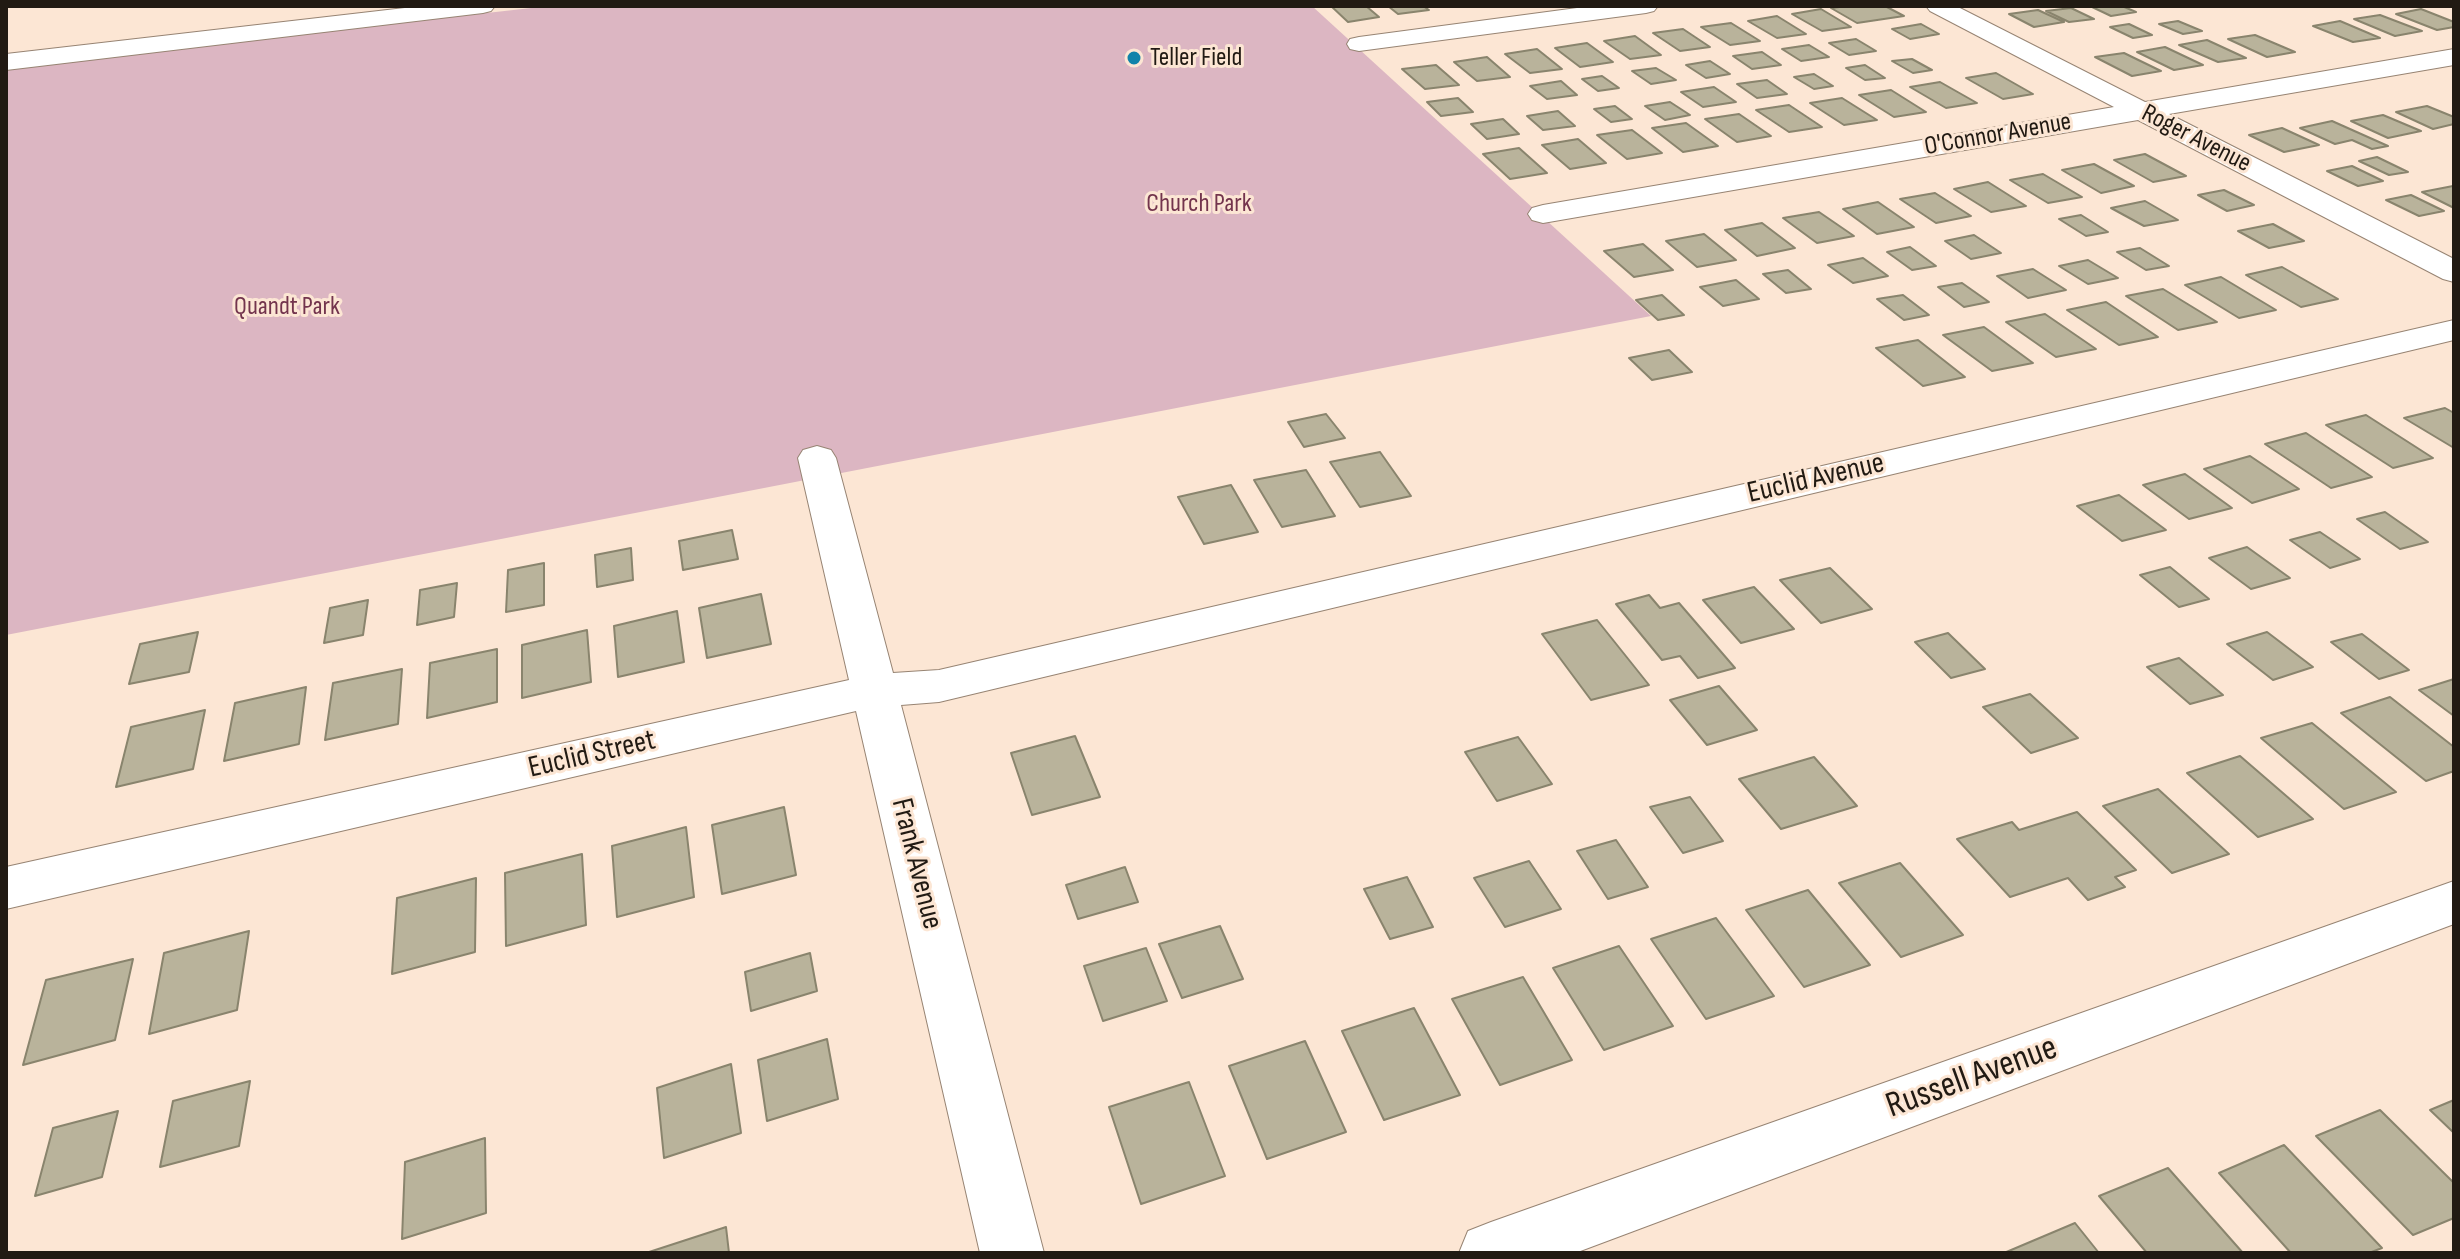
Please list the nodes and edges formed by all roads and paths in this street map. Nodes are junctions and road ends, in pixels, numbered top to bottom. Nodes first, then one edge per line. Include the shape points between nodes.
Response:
1 (483, 6) edge
2 (1646, 6) edge
3 (1938, 6) edge
4 (1359, 44) dead end
5 (2454, 57) edge
6 (6, 62) edge
7 (2141, 110) junction
8 (1543, 214) dead end
9 (2454, 272) edge
10 (2454, 330) edge
11 (819, 466) dead end
12 (1178, 629) joint
13 (873, 691) junction
14 (6, 888) edge
15 (2454, 902) edge
16 (1012, 1253) edge
17 (1491, 1253) edge

1 - 6 street
2 - 4 street
3 - 7 street, Roger Avenue
5 - 7 street, O'Connor Avenue
7 - 8 street, O'Connor Avenue
7 - 9 street, Roger Avenue
10 - 12 street, Euclid Avenue
11 - 13 street, Frank Avenue
12 - 13 street, Euclid Street via 939,686
13 - 14 street, Euclid Street
13 - 16 street, Frank Avenue
15 - 17 street, Russell Avenue

